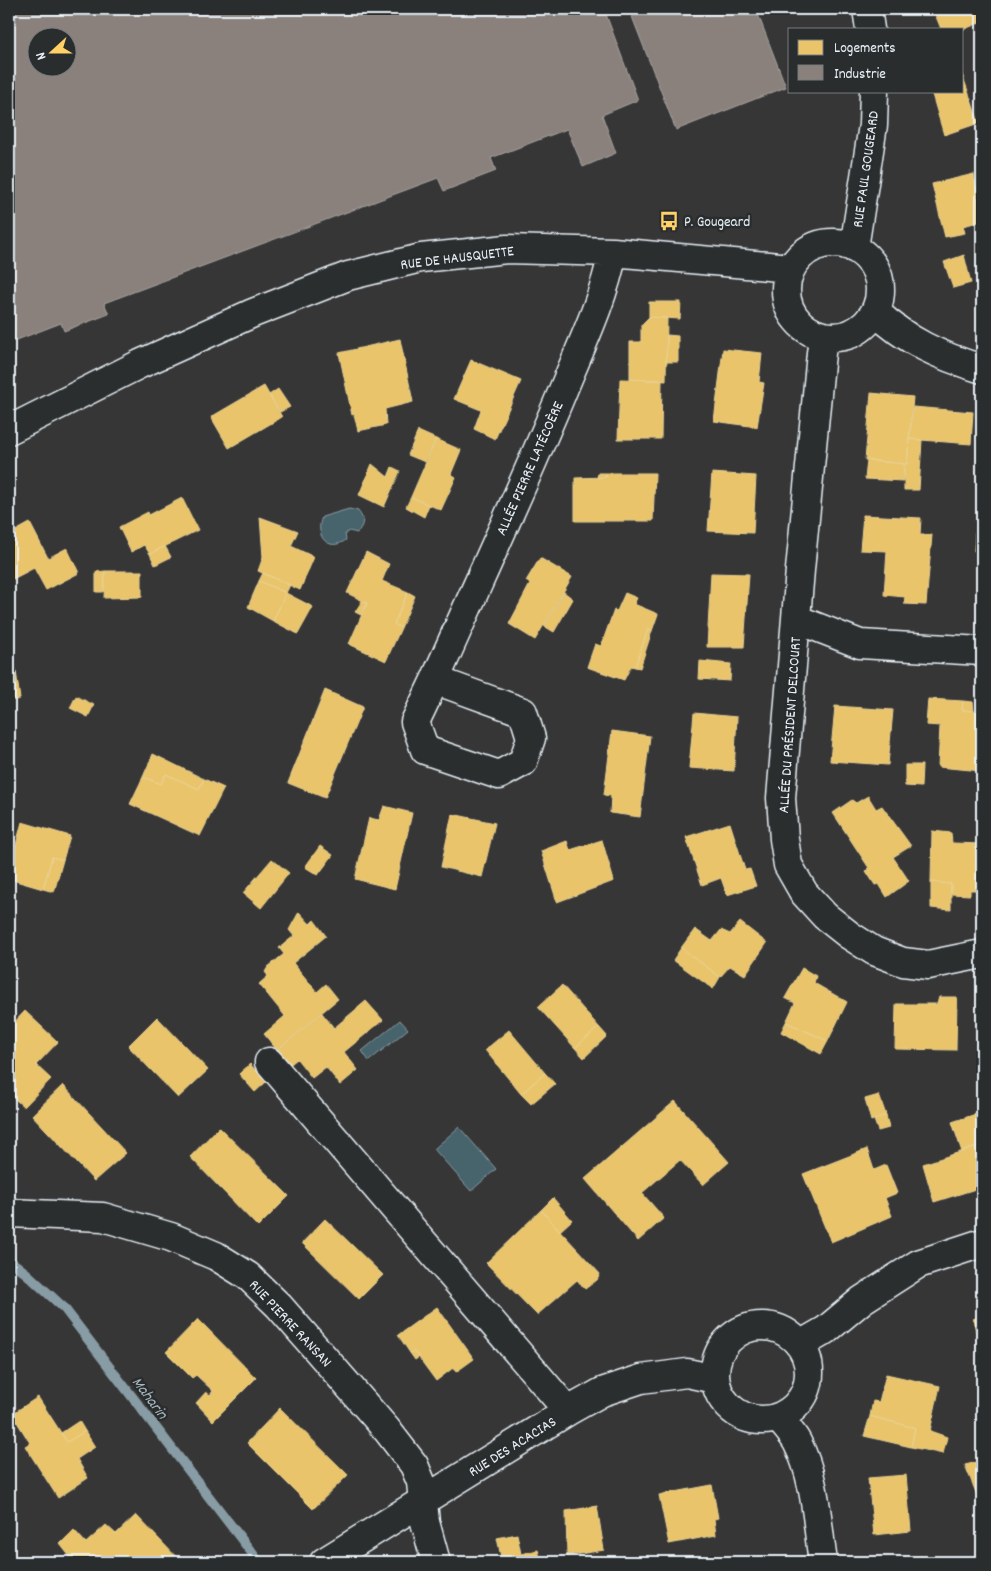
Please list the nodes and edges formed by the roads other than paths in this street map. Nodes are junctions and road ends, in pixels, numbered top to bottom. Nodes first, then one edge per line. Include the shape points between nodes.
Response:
1 (867, 9) edge
2 (870, 28) edge
3 (874, 92) edge
4 (854, 248) junction
5 (613, 252) junction
6 (790, 268) junction
7 (875, 311) junction
8 (824, 336) junction
9 (982, 369) edge
10 (9, 430) edge
11 (796, 619) junction
12 (982, 651) edge
13 (436, 680) dead end
14 (982, 954) edge
15 (269, 1062) dead end
16 (9, 1213) edge
17 (982, 1243) edge
18 (800, 1345) junction
19 (715, 1379) junction
20 (568, 1411) junction
21 (778, 1417) junction
22 (422, 1501) junction
23 (324, 1562) edge
24 (436, 1562) edge
25 (823, 1562) edge

1 - 2 street
3 - 4 street, RUE PAUL GOUGEARD via 873,125
4 - 6 street via 840,243 825,243 799,256
4 - 7 street via 866,256 879,282
5 - 6 street, RUE DE HAUSQUETTE
5 - 10 street, RUE DE HAUSQUETTE via 507,249 421,258 348,276 253,312
5 - 13 street, ALLÉE PIERRE LATÉCOÈRE via 599,303 570,374
6 - 8 street via 786,282 790,310 810,331
7 - 8 street via 853,332 839,337
7 - 9 street via 911,340 945,357
8 - 11 street, ALLÉE DU PRÉSIDENT DELCOURT
11 - 12 street, ALLÉE DU PRÉSIDENT DELCOURT via 860,644
11 - 14 street, ALLÉE DU PRÉSIDENT DELCOURT via 781,798 788,865 804,893 825,916 874,951 903,962 928,965
15 - 20 street
16 - 22 street, RUE PIERRE RANSAN via 103,1217 171,1237 216,1256 248,1276 279,1306 387,1430 414,1465 421,1482
17 - 18 street via 918,1264
18 - 19 street via 775,1328 759,1326 744,1329 721,1349
18 - 21 street via 806,1358 807,1387 790,1410
19 - 20 street, RUE DES ACACIAS via 687,1373 642,1379 602,1392
19 - 21 street via 720,1395 730,1409 745,1417 762,1420
20 - 22 street, RUE DES ACACIAS
21 - 25 street via 796,1441 804,1460 812,1487
22 - 23 street, RUE DES ACACIAS
22 - 24 street, RUE PIERRE RANSAN

